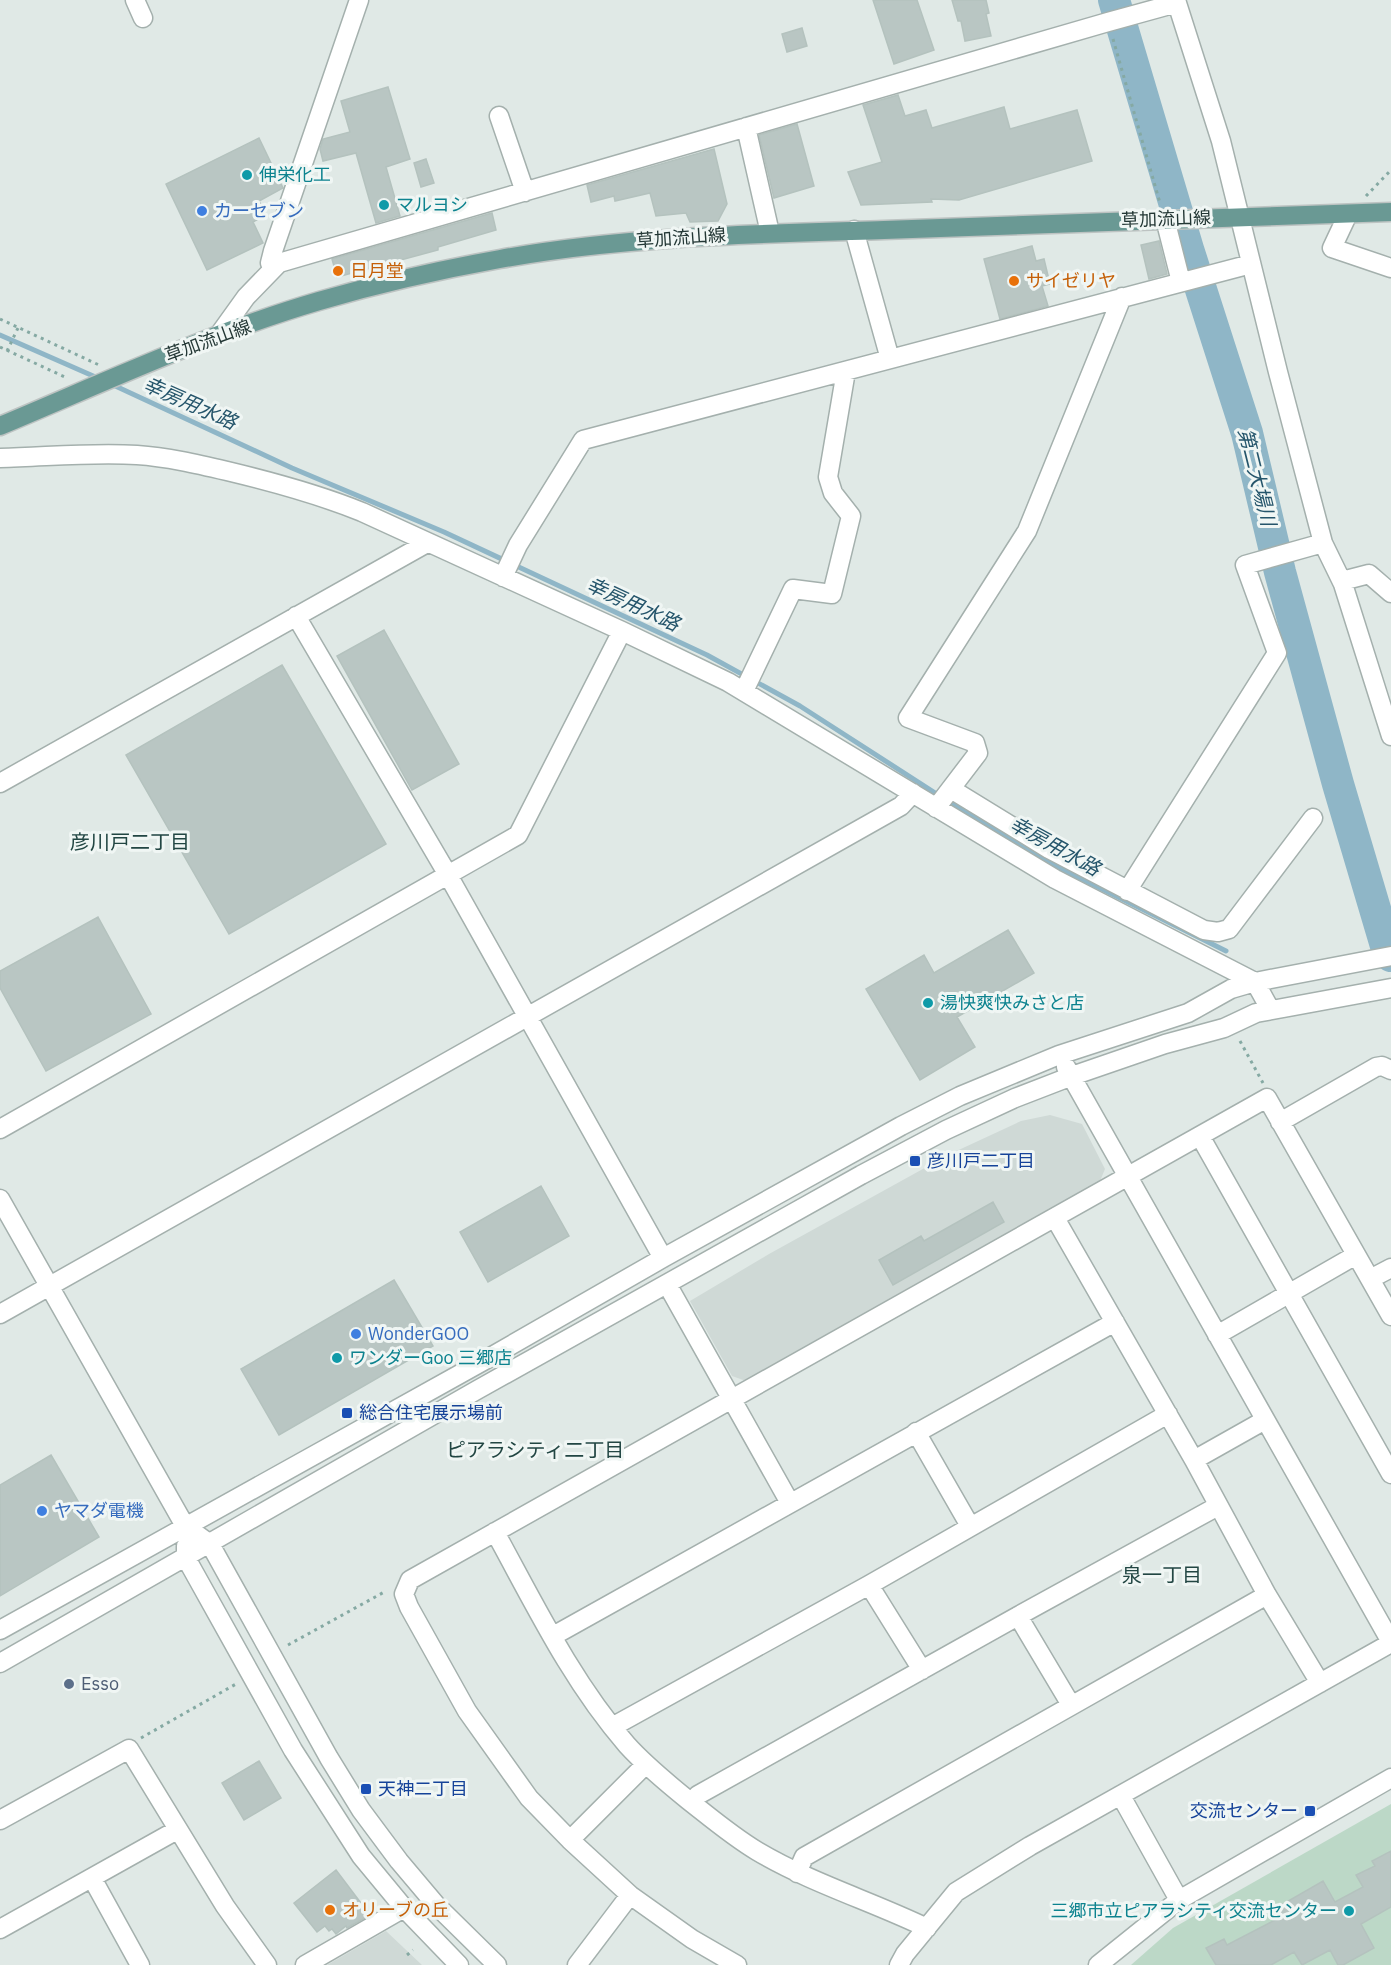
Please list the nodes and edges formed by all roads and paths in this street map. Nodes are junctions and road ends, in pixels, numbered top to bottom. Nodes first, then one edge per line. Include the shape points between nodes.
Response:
1 (135, 0) edge
2 (359, 0) edge
3 (1176, 2) edge
4 (143, 18) dead end
5 (1108, 22) junction
6 (500, 116) dead end
7 (746, 127) junction
8 (1391, 170) edge
9 (525, 192) junction
10 (1391, 212) edge
11 (1348, 214) junction
12 (1240, 216) junction
13 (1165, 219) junction
14 (854, 230) junction
15 (770, 233) junction
16 (1251, 264) junction
17 (1391, 268) edge
18 (273, 269) junction
19 (1181, 282) junction
20 (1122, 297) junction
21 (0, 319) edge
22 (18, 327) junction
23 (218, 336) junction
24 (0, 347) edge
25 (7, 351) junction
26 (890, 359) junction
27 (846, 370) junction
28 (106, 381) junction
29 (0, 426) edge
30 (0, 458) edge
31 (427, 543) junction
32 (1323, 543) junction
33 (503, 577) junction
34 (1342, 581) junction
35 (1391, 593) edge
36 (296, 616) junction
37 (622, 631) junction
38 (744, 690) junction
39 (1387, 711) edge
40 (1391, 736) edge
41 (0, 783) edge
42 (951, 789) junction
43 (913, 793) junction
44 (936, 808) junction
45 (1313, 818) dead end
46 (448, 874) junction
47 (1127, 891) junction
48 (1391, 956) edge
49 (1255, 982) junction
50 (1391, 988) edge
51 (1270, 1009) junction
52 (527, 1017) junction
53 (1239, 1041) dead end
54 (1059, 1054) junction
55 (1391, 1070) edge
56 (1072, 1076) junction
57 (1267, 1098) junction
58 (1280, 1122) junction
59 (0, 1129) edge
60 (1200, 1136) junction
61 (1129, 1177) junction
62 (0, 1199) edge
63 (1055, 1218) junction
64 (1356, 1255) junction
65 (663, 1257) junction
66 (1391, 1268) edge
67 (1370, 1279) junction
68 (667, 1284) junction
69 (49, 1287) junction
70 (1289, 1294) junction
71 (0, 1314) edge
72 (1391, 1316) edge
73 (1115, 1322) junction
74 (1218, 1335) junction
75 (732, 1399) junction
76 (1168, 1414) junction
77 (1265, 1420) junction
78 (916, 1431) junction
79 (1194, 1460) junction
80 (1391, 1474) edge
81 (790, 1503) junction
82 (1218, 1506) junction
83 (185, 1526) junction
84 (970, 1526) junction
85 (495, 1532) junction
86 (210, 1544) junction
87 (186, 1558) junction
88 (410, 1580) junction
89 (868, 1585) junction
90 (1267, 1595) junction
91 (1018, 1616) junction
92 (0, 1630) edge
93 (553, 1636) junction
94 (1391, 1643) edge
95 (288, 1645) dead end
96 (0, 1663) edge
97 (922, 1670) junction
98 (1320, 1683) junction
99 (236, 1684) dead end
100 (1071, 1705) junction
101 (612, 1727) junction
102 (129, 1749) junction
103 (646, 1764) junction
104 (1391, 1778) edge
105 (1121, 1796) junction
106 (692, 1803) junction
107 (0, 1820) edge
108 (177, 1830) junction
109 (570, 1840) junction
110 (797, 1873) junction
111 (92, 1878) junction
112 (630, 1895) junction
113 (1179, 1900) junction
114 (405, 1908) junction
115 (927, 1928) junction
116 (0, 1929) edge
117 (413, 1950) dead end
118 (407, 1955) dead end
119 (131, 1962) edge
120 (267, 1965) edge
121 (305, 1965) edge
122 (459, 1965) edge
123 (497, 1965) edge
124 (577, 1965) edge
125 (737, 1965) edge
126 (899, 1965) edge
127 (1098, 1965) edge

1 - 4 street
2 - 18 street via 273,251
3 - 5 street
3 - 12 street via 1221,141
5 - 7 street
5 - 13 path
6 - 9 street
7 - 9 street
7 - 15 street
8 - 11 path
9 - 18 street via 279,263
10 - 11 main road, 草加流山線
11 - 12 main road, 草加流山線
11 - 17 street via 1332,248
12 - 13 main road, 草加流山線
12 - 16 street
13 - 14 main road, 草加流山線
13 - 19 street
14 - 15 main road, 草加流山線
14 - 26 street
15 - 23 main road, 草加流山線 via 576,246 496,260 317,302
16 - 19 street
16 - 32 street
18 - 23 street via 246,297
19 - 20 street
20 - 26 street
20 - 42 street via 1028,531 908,718 975,743 978,753
21 - 22 path
22 - 25 path
22 - 28 path
23 - 28 main road, 草加流山線
24 - 25 path
25 - 28 path
26 - 27 street
27 - 33 street via 583,440
27 - 38 street via 828,477 833,493 851,516 832,594 793,589
28 - 29 main road, 草加流山線
30 - 31 street via 92,454 172,459 326,497
31 - 33 street
31 - 36 street
32 - 34 street
32 - 47 street via 1245,565 1277,653
33 - 37 street
34 - 35 street via 1369,574
34 - 39 street
36 - 41 street
36 - 46 street
37 - 38 street
37 - 46 street via 518,835
38 - 43 street
39 - 40 street
42 - 44 street
42 - 47 street
43 - 44 street
43 - 52 street via 901,806
44 - 49 street via 1055,879
45 - 47 street via 1229,929 1204,930
46 - 52 street
46 - 59 street
48 - 49 street
49 - 51 street
49 - 54 street via 1188,1013
50 - 51 street
51 - 56 street via 1224,1028
52 - 65 street
52 - 69 street
53 - 57 path via 1266,1089
54 - 56 street
54 - 65 street via 901,1126
55 - 58 street via 1376,1067
56 - 61 street
56 - 68 street via 946,1130
57 - 58 street
57 - 60 street
58 - 64 street
60 - 61 street
60 - 70 street
61 - 63 street
61 - 74 street
62 - 69 street
63 - 73 street
63 - 75 street
64 - 67 street
64 - 70 street
65 - 83 street
66 - 67 street
67 - 72 street
68 - 75 street
68 - 86 street
69 - 71 street
69 - 83 street
70 - 74 street
70 - 80 street
73 - 76 street
73 - 78 street
74 - 77 street
75 - 81 street
75 - 85 street
76 - 79 street
76 - 84 street
77 - 79 street
77 - 94 street
78 - 81 street
78 - 84 street
79 - 82 street
81 - 93 street
82 - 90 street
82 - 91 street
83 - 86 street
83 - 87 street
83 - 92 street
84 - 89 street
85 - 88 street
85 - 93 street
86 - 87 street
86 - 123 street via 361,1810 399,1862
87 - 96 street
87 - 114 street via 333,1814 361,1856
88 - 95 path
88 - 109 street via 404,1594 409,1608 467,1711 529,1798
89 - 97 street
89 - 101 street
90 - 98 street
90 - 100 street
91 - 97 street
91 - 100 street
93 - 101 street
94 - 98 street
97 - 106 street via 698,1795
98 - 105 street
99 - 102 path via 139,1739
100 - 110 street via 804,1857
101 - 103 street
102 - 107 street
102 - 108 street
103 - 106 street
103 - 109 street
104 - 113 street
105 - 113 street
105 - 115 street via 956,1892
106 - 110 street via 721,1829
108 - 111 street
108 - 120 street
109 - 112 street
110 - 115 street
111 - 116 street
111 - 119 street
112 - 124 street
112 - 125 street
113 - 127 street
114 - 121 street
114 - 122 street
115 - 126 street
117 - 118 path

